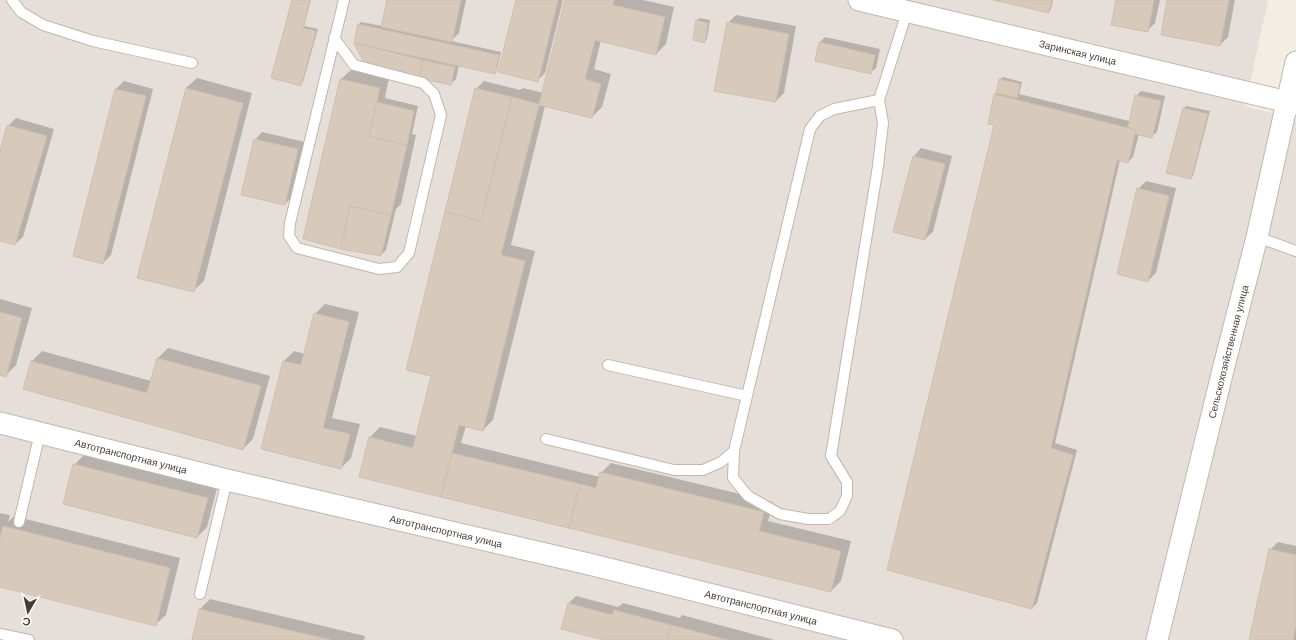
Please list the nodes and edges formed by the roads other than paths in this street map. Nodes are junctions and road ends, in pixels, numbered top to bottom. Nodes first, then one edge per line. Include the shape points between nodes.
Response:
1 (12, 0) edge
2 (23, 0) edge
3 (344, 0) edge
4 (859, 0) edge
5 (21, 12) junction
6 (907, 12) junction
7 (334, 38) junction
8 (1296, 62) edge
9 (192, 63) dead end
10 (879, 100) junction
11 (1292, 103) edge
12 (1257, 236) junction
13 (1296, 251) edge
14 (608, 365) dead end
15 (747, 396) junction
16 (2, 426) edge
17 (40, 433) junction
18 (546, 439) dead end
19 (734, 451) junction
20 (227, 480) junction
21 (19, 522) dead end
22 (200, 594) dead end
23 (0, 634) edge
24 (12, 639) edge
25 (29, 640) edge
26 (892, 640) edge
27 (1157, 640) edge

1 - 5 lane
2 - 5 lane
3 - 7 lane
4 - 6 street, Заринская улица
5 - 9 lane via 43,25 93,40
6 - 10 lane
6 - 11 street, Заринская улица
7 - 7 lane via 289,236 297,248 379,269 397,268 409,253 441,115 434,94 423,83 354,65
8 - 11 street, Сельскохозяйственная улица
10 - 15 lane via 834,108 820,116 810,129
10 - 19 lane via 883,123 878,166 830,456 847,482 847,496 840,511 829,519 808,519 780,514 748,496 733,478
11 - 12 street, Сельскохозяйственная улица
12 - 13 lane
12 - 27 street, Сельскохозяйственная улица
14 - 15 lane
15 - 19 lane
16 - 17 street, Автотранспортная улица
17 - 20 street, Автотранспортная улица
17 - 21 lane
18 - 19 lane via 674,470 703,470 721,462
20 - 22 lane
20 - 26 street, Автотранспортная улица via 593,565
23 - 24 lane
24 - 25 lane

